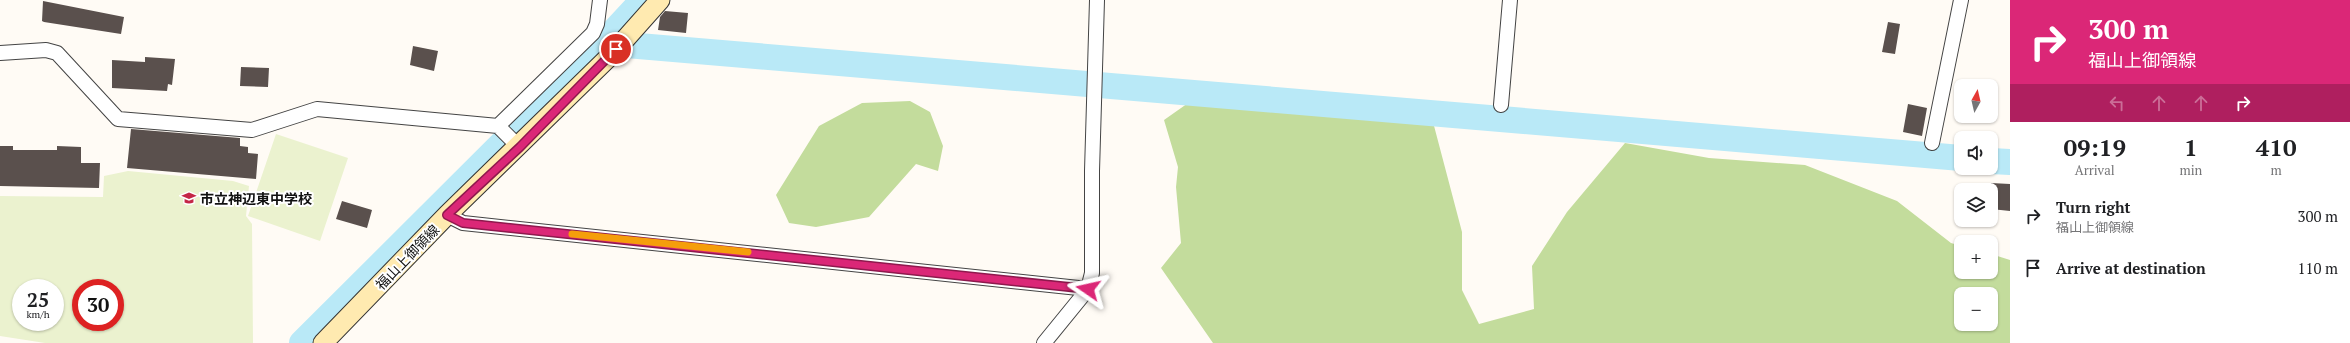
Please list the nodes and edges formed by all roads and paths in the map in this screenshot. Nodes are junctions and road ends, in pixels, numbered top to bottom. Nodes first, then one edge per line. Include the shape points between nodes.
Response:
1 (600, 0) edge
2 (660, 0) edge
3 (1097, 0) edge
4 (1510, 0) edge
5 (1961, 0) edge
6 (0, 53) edge
7 (1501, 105) dead end
8 (500, 127) junction
9 (1932, 143) dead end
10 (517, 144) junction
11 (447, 215) junction
12 (1088, 289) junction
13 (323, 343) edge
14 (1044, 343) edge

1 - 8 street via 597,24 593,33
2 - 10 main road, 福山上御領線 via 631,34
3 - 12 street via 1092,273
4 - 7 street
5 - 9 street
6 - 8 street via 46,50 57,53 118,119 252,130 317,109
8 - 10 street
10 - 11 main road, 福山上御領線
11 - 12 street via 463,223
11 - 13 main road, 福山上御領線
12 - 14 street

